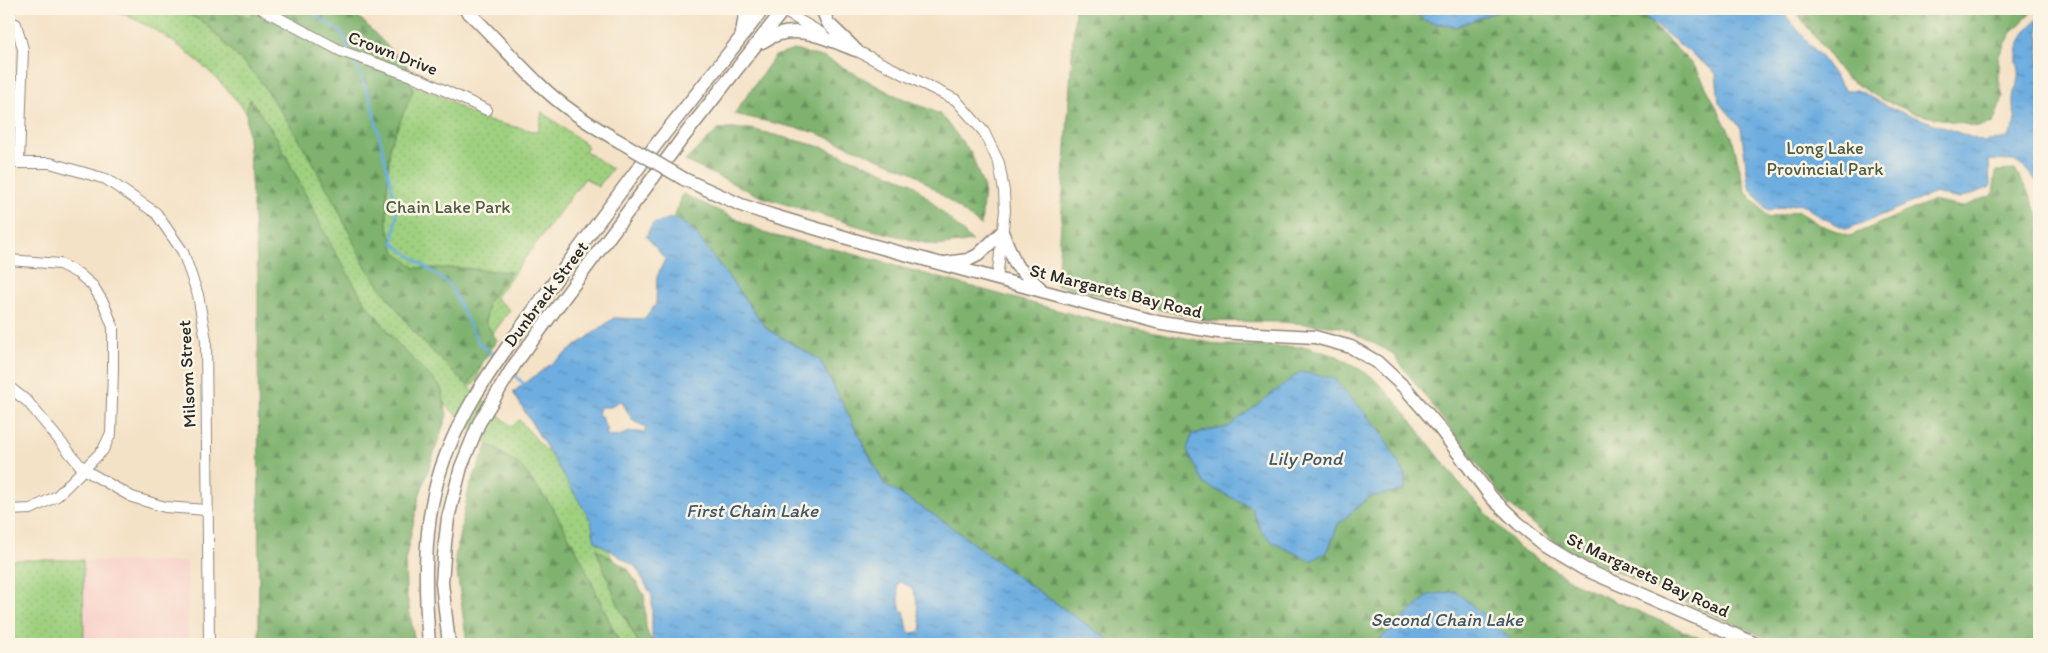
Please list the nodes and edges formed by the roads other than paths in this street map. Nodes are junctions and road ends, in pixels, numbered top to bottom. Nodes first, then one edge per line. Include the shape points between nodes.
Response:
1 (262, 9) edge
2 (465, 9) edge
3 (746, 9) edge
4 (763, 9) edge
5 (782, 9) edge
6 (822, 9) edge
7 (9, 21) edge
8 (739, 41) junction
9 (756, 47) junction
10 (856, 50) junction
11 (487, 110) dead end
12 (14, 162) edge
13 (1002, 232) junction
14 (9, 260) edge
15 (940, 264) junction
16 (997, 279) junction
17 (1049, 292) junction
18 (9, 387) edge
19 (83, 469) junction
20 (9, 510) edge
21 (207, 510) junction
22 (209, 644) edge
23 (429, 644) edge
24 (449, 644) edge
25 (1756, 644) edge

1 - 11 street, Crown Drive via 342,51 420,79
2 - 15 main road, St Margarets Bay Road, bridge via 538,84 598,130 684,179 771,215
3 - 8 main road via 745,26
4 - 8 main road, Dunbrack Street
5 - 9 main road, Dunbrack Street
5 - 10 street
6 - 10 main road via 828,23
7 - 12 street via 16,24 23,49
8 - 23 main road, Dunbrack Street via 626,185 526,321 467,410 445,459 430,518 425,596
9 - 10 main road via 775,35 800,32
9 - 24 main road, Dunbrack Street via 681,140 538,332 479,423 461,467 444,543 442,582
10 - 13 street via 948,95 976,121 994,150 1002,177 1005,204
12 - 21 street, Milsom Street via 50,163 106,179 156,213 183,252 198,294 206,340
13 - 15 main road via 978,255 968,260
13 - 16 street
13 - 17 main road via 1016,265 1033,283
14 - 19 street via 60,264 79,274 93,286 113,327 110,433 103,450
15 - 16 main road, St Margarets Bay Road
16 - 17 main road, St Margarets Bay Road
17 - 25 main road, St Margarets Bay Road via 1156,322 1219,332 1315,337 1357,350 1406,389 1492,498 1546,546 1584,569
18 - 19 street via 28,402
19 - 20 street via 57,496 31,509
19 - 21 street via 132,498 165,507
21 - 22 street, Milsom Street

